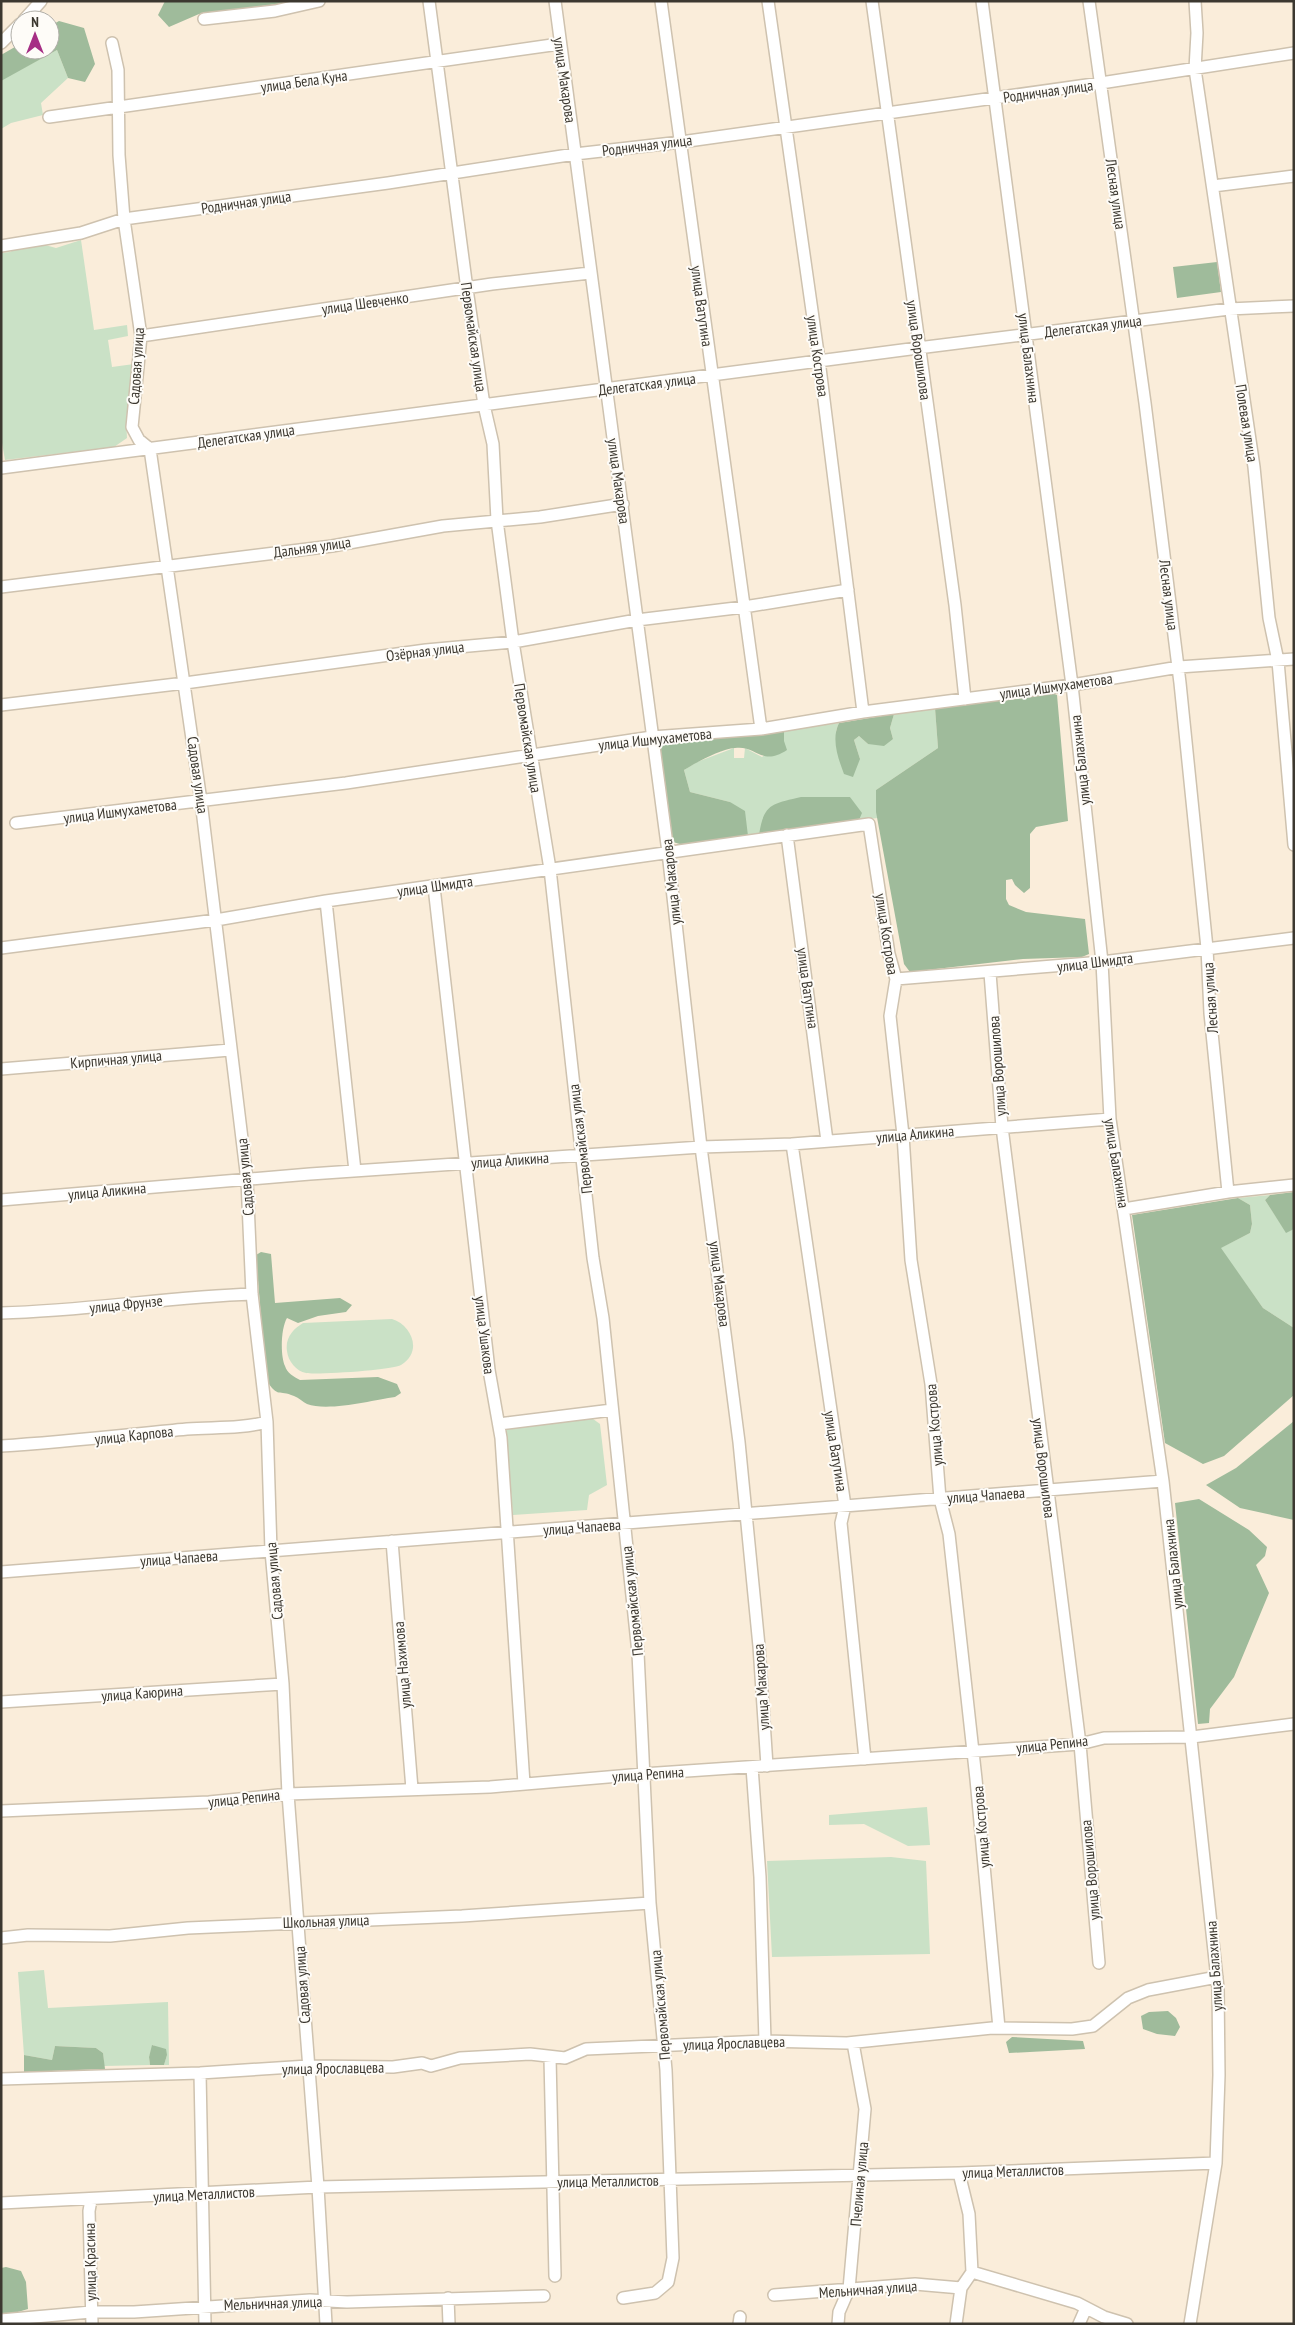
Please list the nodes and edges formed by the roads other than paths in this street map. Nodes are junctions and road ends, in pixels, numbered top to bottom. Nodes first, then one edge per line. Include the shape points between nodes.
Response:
1 (319, 1) edge
2 (430, 1) edge
3 (555, 1) edge
4 (661, 1) edge
5 (768, 1) edge
6 (872, 1) edge
7 (982, 1) edge
8 (1089, 1) edge
9 (1195, 1) edge
10 (204, 19) dead end
11 (10, 34) edge
12 (1, 43) edge
13 (112, 43) dead end
14 (559, 44) junction
15 (1294, 53) edge
16 (438, 62) junction
17 (1195, 69) junction
18 (1101, 83) junction
19 (995, 98) junction
20 (117, 106) junction
21 (886, 113) junction
22 (49, 117) dead end
23 (785, 127) junction
24 (681, 142) junction
25 (575, 154) junction
26 (452, 173) junction
27 (1294, 176) edge
28 (1213, 186) junction
29 (124, 218) junction
30 (1, 246) edge
31 (590, 273) junction
32 (467, 289) junction
33 (1294, 306) edge
34 (1229, 309) junction
35 (1133, 321) junction
36 (1026, 334) junction
37 (141, 336) junction
38 (918, 348) junction
39 (819, 360) junction
40 (711, 376) junction
41 (606, 388) junction
42 (484, 405) junction
43 (150, 449) junction
44 (1, 468) edge
45 (623, 504) junction
46 (497, 520) junction
47 (167, 565) junction
48 (1, 587) edge
49 (848, 590) junction
50 (744, 607) junction
51 (638, 620) junction
52 (513, 642) junction
53 (1294, 659) edge
54 (1278, 661) junction
55 (1178, 667) junction
56 (185, 683) junction
57 (1072, 685) junction
58 (966, 699) junction
59 (1, 705) edge
60 (863, 712) junction
61 (761, 728) junction
62 (652, 737) junction
63 (530, 754) junction
64 (201, 801) junction
65 (16, 823) dead end
66 (869, 824) joint
67 (787, 835) junction
68 (1294, 845) edge
69 (668, 852) junction
70 (550, 869) junction
71 (434, 887) junction
72 (326, 901) junction
73 (216, 920) junction
74 (1294, 938) edge
75 (1, 948) edge
76 (1207, 948) junction
77 (1102, 962) junction
78 (990, 973) junction
79 (896, 979) junction
80 (230, 1050) junction
81 (1, 1069) edge
82 (1110, 1119) junction
83 (1002, 1127) junction
84 (902, 1135) junction
85 (827, 1141) junction
86 (792, 1144) junction
87 (700, 1147) junction
88 (582, 1155) junction
89 (464, 1163) junction
90 (356, 1171) junction
91 (247, 1180) junction
92 (1294, 1185) edge
93 (1228, 1192) junction
94 (1, 1200) edge
95 (1124, 1209) junction
96 (252, 1294) junction
97 (1, 1313) edge
98 (612, 1410) junction
99 (267, 1422) junction
100 (498, 1424) junction
101 (1, 1446) edge
102 (1163, 1481) junction
103 (1047, 1490) junction
104 (940, 1499) junction
105 (845, 1506) junction
106 (747, 1514) junction
107 (623, 1523) junction
108 (509, 1532) junction
109 (392, 1541) junction
110 (271, 1551) junction
111 (1, 1572) edge
112 (284, 1684) junction
113 (1, 1702) edge
114 (1294, 1724) edge
115 (1192, 1737) junction
116 (1080, 1744) junction
117 (972, 1751) junction
118 (866, 1759) junction
119 (767, 1766) junction
120 (752, 1767) junction
121 (643, 1774) junction
122 (524, 1784) junction
123 (412, 1789) junction
124 (288, 1794) junction
125 (1, 1811) edge
126 (650, 1903) junction
127 (297, 1922) junction
128 (1, 1938) edge
129 (1099, 1963) dead end
130 (1216, 1977) junction
131 (999, 2028) junction
132 (765, 2041) junction
133 (853, 2043) junction
134 (663, 2046) junction
135 (550, 2058) junction
136 (308, 2066) junction
137 (200, 2073) junction
138 (1, 2079) edge
139 (1216, 2162) junction
140 (958, 2173) junction
141 (861, 2175) junction
142 (669, 2179) junction
143 (553, 2182) junction
144 (318, 2187) junction
145 (204, 2194) junction
146 (91, 2200) junction
147 (1, 2203) edge
148 (972, 2272) junction
149 (555, 2276) dead end
150 (961, 2288) junction
151 (849, 2289) junction
152 (774, 2295) dead end
153 (544, 2296) dead end
154 (448, 2298) junction
155 (623, 2298) dead end
156 (324, 2301) junction
157 (204, 2306) junction
158 (1086, 2308) junction
159 (91, 2318) edge
160 (1, 2320) edge
161 (205, 2324) edge
162 (326, 2324) edge
163 (449, 2324) edge
164 (838, 2324) edge
165 (956, 2324) edge
166 (1079, 2324) edge
167 (1127, 2324) edge
168 (1190, 2324) edge

1 - 10 street via 275,11
2 - 16 street, Первомайская улица
3 - 14 street, улица Макарова
4 - 24 street, улица Ватутина
5 - 23 street, улица Кострова
6 - 21 street, улица Ворошилова
7 - 19 street, улица Балахнина
8 - 18 street, Лесная улица
9 - 17 street, Полевая улица
11 - 12 street
13 - 20 street, Садовая улица via 118,70
14 - 16 street, улица Бела Куна
14 - 25 street, улица Макарова
15 - 17 street, Родничная улица
16 - 20 street, улица Бела Куна
16 - 26 street, Первомайская улица
17 - 18 street, Родничная улица
17 - 28 street, Полевая улица
18 - 19 street, Родничная улица
18 - 35 street, Лесная улица
19 - 21 street, Родничная улица
19 - 36 street, улица Балахнина
20 - 22 street, улица Бела Куна
20 - 29 street, Садовая улица
21 - 23 street, Родничная улица
21 - 38 street, улица Ворошилова
23 - 24 street, Родничная улица
23 - 39 street, улица Кострова
24 - 25 street, Родничная улица
24 - 40 street, улица Ватутина
25 - 26 street, Родничная улица
25 - 31 street, улица Макарова
26 - 29 street, Родничная улица
26 - 32 street, Первомайская улица
27 - 28 street
28 - 34 street, Полевая улица
29 - 30 street, Родничная улица via 81,233
29 - 37 street, Садовая улица
31 - 32 street, улица Шевченко
31 - 41 street, улица Макарова
32 - 37 street, улица Шевченко
32 - 42 street, Первомайская улица
33 - 34 street, Делегатская улица
34 - 35 street, Делегатская улица
34 - 54 street, Полевая улица via 1254,467 1269,618
35 - 36 street, Делегатская улица
35 - 55 street, Лесная улица
36 - 38 street, Делегатская улица
36 - 57 street, улица Балахнина
37 - 43 street, Садовая улица via 132,427 139,440
38 - 39 street, Делегатская улица
38 - 58 street, улица Ворошилова via 956,605
39 - 40 street, Делегатская улица
39 - 49 street, улица Кострова
40 - 41 street, Делегатская улица
40 - 50 street, улица Ватутина
41 - 42 street, Делегатская улица
41 - 45 street, улица Макарова
42 - 43 street, Делегатская улица
42 - 46 street, Первомайская улица via 493,444
43 - 44 street, Делегатская улица
43 - 47 street, Садовая улица
45 - 46 street, Дальняя улица
45 - 51 street, улица Макарова
46 - 47 street, Дальняя улица via 332,546
46 - 52 street, Первомайская улица
47 - 48 street, Дальняя улица
47 - 56 street, Садовая улица
49 - 50 street, Озёрная улица
49 - 60 street, улица Кострова
50 - 51 street, Озёрная улица
50 - 61 street, улица Ватутина
51 - 52 street, Озёрная улица
51 - 62 street, улица Макарова
52 - 56 street, Озёрная улица via 426,650
52 - 63 street, Первомайская улица
53 - 54 street, улица Ишмухаметова
54 - 55 street, улица Ишмухаметова
54 - 68 street, Полевая улица
55 - 57 street, улица Ишмухаметова
55 - 76 street, Лесная улица
56 - 59 street, Озёрная улица
56 - 64 street, Садовая улица
57 - 58 street, улица Ишмухаметова
57 - 77 street, улица Балахнина
58 - 60 street, улица Ишмухаметова
60 - 61 street, улица Ишмухаметова
61 - 62 street, улица Ишмухаметова
62 - 63 street, улица Ишмухаметова
62 - 69 street, улица Макарова
63 - 64 street, улица Ишмухаметова
63 - 70 street, Первомайская улица
64 - 65 street, улица Ишмухаметова
64 - 73 street, Садовая улица
66 - 67 street, улица Шмидта
66 - 79 street, улица Кострова
67 - 69 street, улица Шмидта
67 - 85 street, улица Ватутина
69 - 70 street, улица Шмидта
69 - 87 street, улица Макарова
70 - 71 street, улица Шмидта
70 - 88 street, Первомайская улица
71 - 72 street, улица Шмидта
71 - 89 street, улица Ушакова
72 - 73 street, улица Шмидта
72 - 90 street
73 - 75 street, улица Шмидта
73 - 80 street, Садовая улица
74 - 76 street, улица Шмидта
76 - 77 street, улица Шмидта
76 - 93 street, Лесная улица
77 - 78 street, улица Шмидта
77 - 82 street, улица Балахнина
78 - 79 street, улица Шмидта
78 - 83 street, улица Ворошилова
79 - 84 street, улица Кострова via 890,1016
80 - 81 street, Кирпичная улица
80 - 91 street, Садовая улица
82 - 83 street, улица Аликина
82 - 95 street, улица Балахнина
83 - 84 street, улица Аликина
83 - 103 street, улица Ворошилова
84 - 85 street, улица Аликина
84 - 104 street, улица Кострова via 911,1260 931,1384
85 - 86 street, улица Аликина
86 - 87 street, улица Аликина
86 - 105 street, улица Ватутина
87 - 88 street, улица Аликина
87 - 106 street, улица Макарова via 717,1259
88 - 89 street, улица Аликина
88 - 98 street, Первомайская улица
89 - 90 street, улица Аликина
89 - 100 street, улица Ушакова
90 - 91 street, улица Аликина
91 - 94 street, улица Аликина
91 - 96 street, Садовая улица
92 - 93 street
93 - 95 street
95 - 102 street, улица Балахнина
96 - 97 street, улица Фрунзе
96 - 99 street, Садовая улица
98 - 100 street
98 - 107 street, Первомайская улица
99 - 101 street, улица Карпова via 247,1427
99 - 110 street, Садовая улица
100 - 108 street, улица Ушакова
102 - 103 street, улица Чапаева
102 - 115 street, улица Балахнина
103 - 104 street, улица Чапаева
103 - 116 street, улица Ворошилова
104 - 105 street, улица Чапаева
104 - 117 street, улица Кострова via 949,1534
105 - 106 street, улица Чапаева
105 - 118 street, улица Ватутина via 841,1523
106 - 107 street, улица Чапаева
106 - 119 street, улица Макарова
107 - 108 street, улица Чапаева
107 - 121 street, Первомайская улица via 638,1653
108 - 109 street, улица Чапаева
108 - 122 street, улица Ушакова
109 - 110 street, улица Чапаева
109 - 123 street, улица Нахимова
110 - 111 street, улица Чапаева
110 - 112 street, Садовая улица
112 - 113 street, улица Каюрина
112 - 124 street, Садовая улица
114 - 115 street, улица Репина
115 - 116 street, улица Репина via 1104,1738
115 - 130 street, улица Балахнина
116 - 117 street, улица Репина
116 - 129 street, улица Ворошилова
117 - 118 street, улица Репина
117 - 131 street, улица Кострова
118 - 119 street, улица Репина
119 - 120 street, улица Репина
120 - 121 street, улица Репина
120 - 132 street via 760,1877
121 - 122 street, улица Репина
121 - 126 street, Первомайская улица
122 - 123 street, улица Репина
123 - 124 street, улица Репина
124 - 125 street, улица Репина via 209,1802
124 - 127 street, Садовая улица
126 - 127 street, Школьная улица via 462,1916
126 - 134 street, Первомайская улица
127 - 128 street, Школьная улица via 110,1936 28,1935
127 - 136 street, Садовая улица
130 - 131 street, улица Ярославцева via 1148,1990 1128,1998 1093,2026 1072,2029
130 - 139 street, улица Балахнина via 1219,2075
131 - 133 street, улица Ярославцева
132 - 133 street, улица Ярославцева
132 - 134 street, улица Ярославцева
133 - 141 street, Пчелиная улица via 865,2109
134 - 135 street, улица Ярославцева via 586,2049 565,2058
134 - 142 street, Первомайская улица
135 - 136 street, улица Ярославцева via 530,2054 460,2058 431,2066 422,2063 393,2067
135 - 143 street
136 - 137 street, улица Ярославцева
136 - 144 street, Садовая улица
137 - 138 street, улица Ярославцева
137 - 145 street
139 - 140 street, улица Металлистов
139 - 168 street, улица Балахнина
140 - 141 street, улица Металлистов
140 - 148 street via 968,2214
141 - 142 street, улица Металлистов
141 - 151 street, Пчелиная улица
142 - 143 street, улица Металлистов
142 - 155 street, Первомайская улица via 673,2258 668,2282 655,2293
143 - 144 street, улица Металлистов
143 - 149 street
144 - 145 street, улица Металлистов
144 - 156 street, Садовая улица
145 - 146 street, улица Металлистов
145 - 157 street
146 - 147 street, улица Металлистов
146 - 159 street, улица Красина
148 - 150 street
148 - 158 street
150 - 151 street, Мельничная улица via 915,2284
150 - 165 street
151 - 152 street, Мельничная улица
151 - 164 street, Пчелиная улица
153 - 154 street, Мельничная улица
154 - 156 street, Мельничная улица
154 - 163 street
156 - 157 street, Мельничная улица
156 - 162 street, Садовая улица
157 - 159 street, Мельничная улица
157 - 161 street
158 - 166 street
158 - 167 street
159 - 160 street, Мельничная улица

